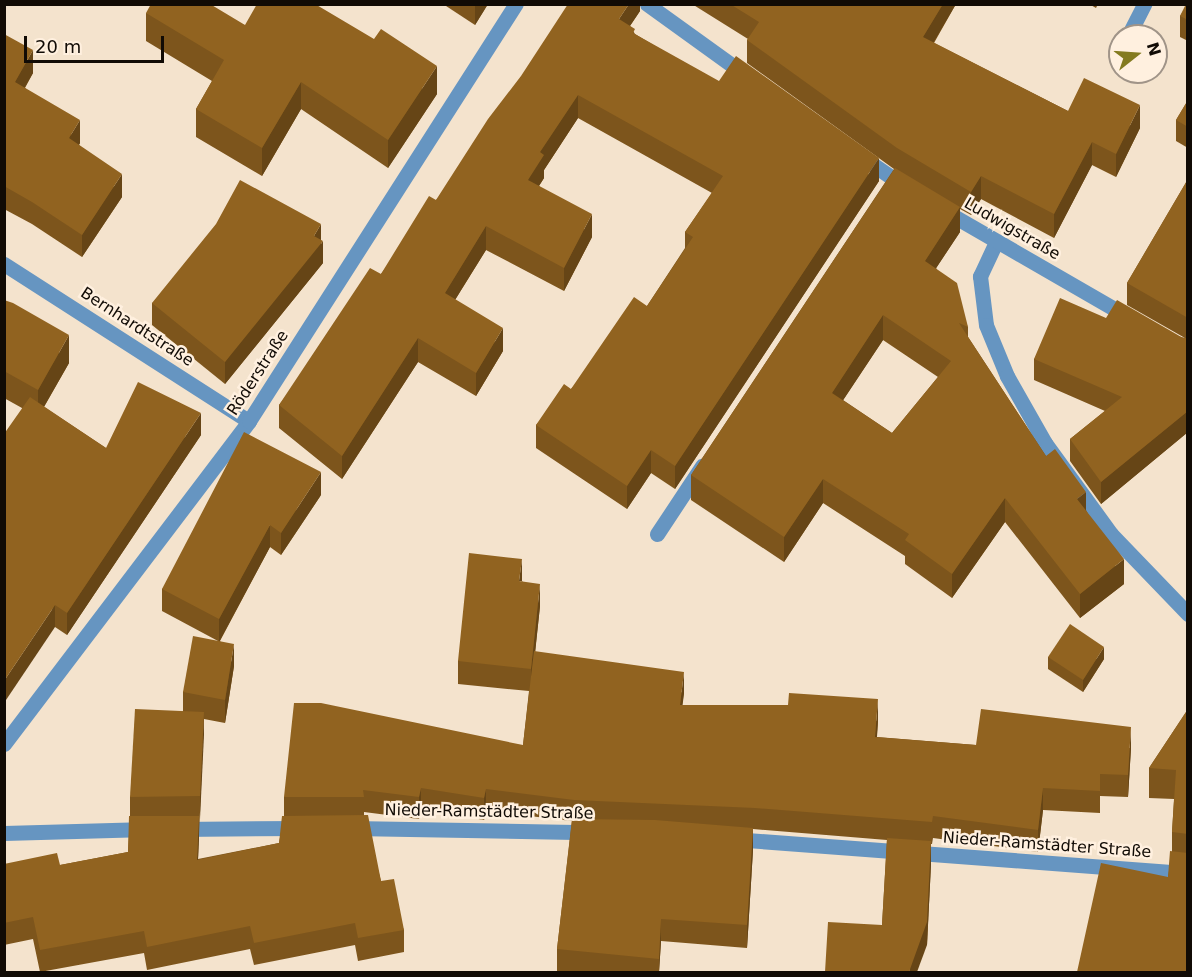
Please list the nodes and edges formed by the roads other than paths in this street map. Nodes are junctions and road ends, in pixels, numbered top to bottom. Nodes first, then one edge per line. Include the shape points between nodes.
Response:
1 (516, 4) edge
2 (647, 4) edge
3 (1144, 4) edge
4 (1134, 24) edge
5 (760, 85) edge
6 (845, 145) edge
7 (996, 242) junction
8 (4, 264) edge
9 (1147, 328) edge
10 (249, 421) junction
11 (709, 455) edge
12 (657, 534) dead end
13 (1188, 614) edge
14 (4, 744) edge
15 (313, 828) edge
16 (336, 828) edge
17 (608, 832) edge
18 (4, 833) edge
19 (714, 838) edge
20 (1188, 873) edge

1 - 10 street, Röderstraße
2 - 5 street
3 - 4 street
6 - 7 street, Ludwigstraße via 889,184 925,199
7 - 9 street, Ludwigstraße
7 - 13 street via 980,276 986,325 1007,376 1045,443 1111,534
8 - 10 street, Bernhardtstraße
10 - 14 street, Röderstraße
11 - 12 street
15 - 18 street
16 - 17 street, Nieder-Ramstädter Straße
19 - 20 street, Nieder-Ramstädter Straße

